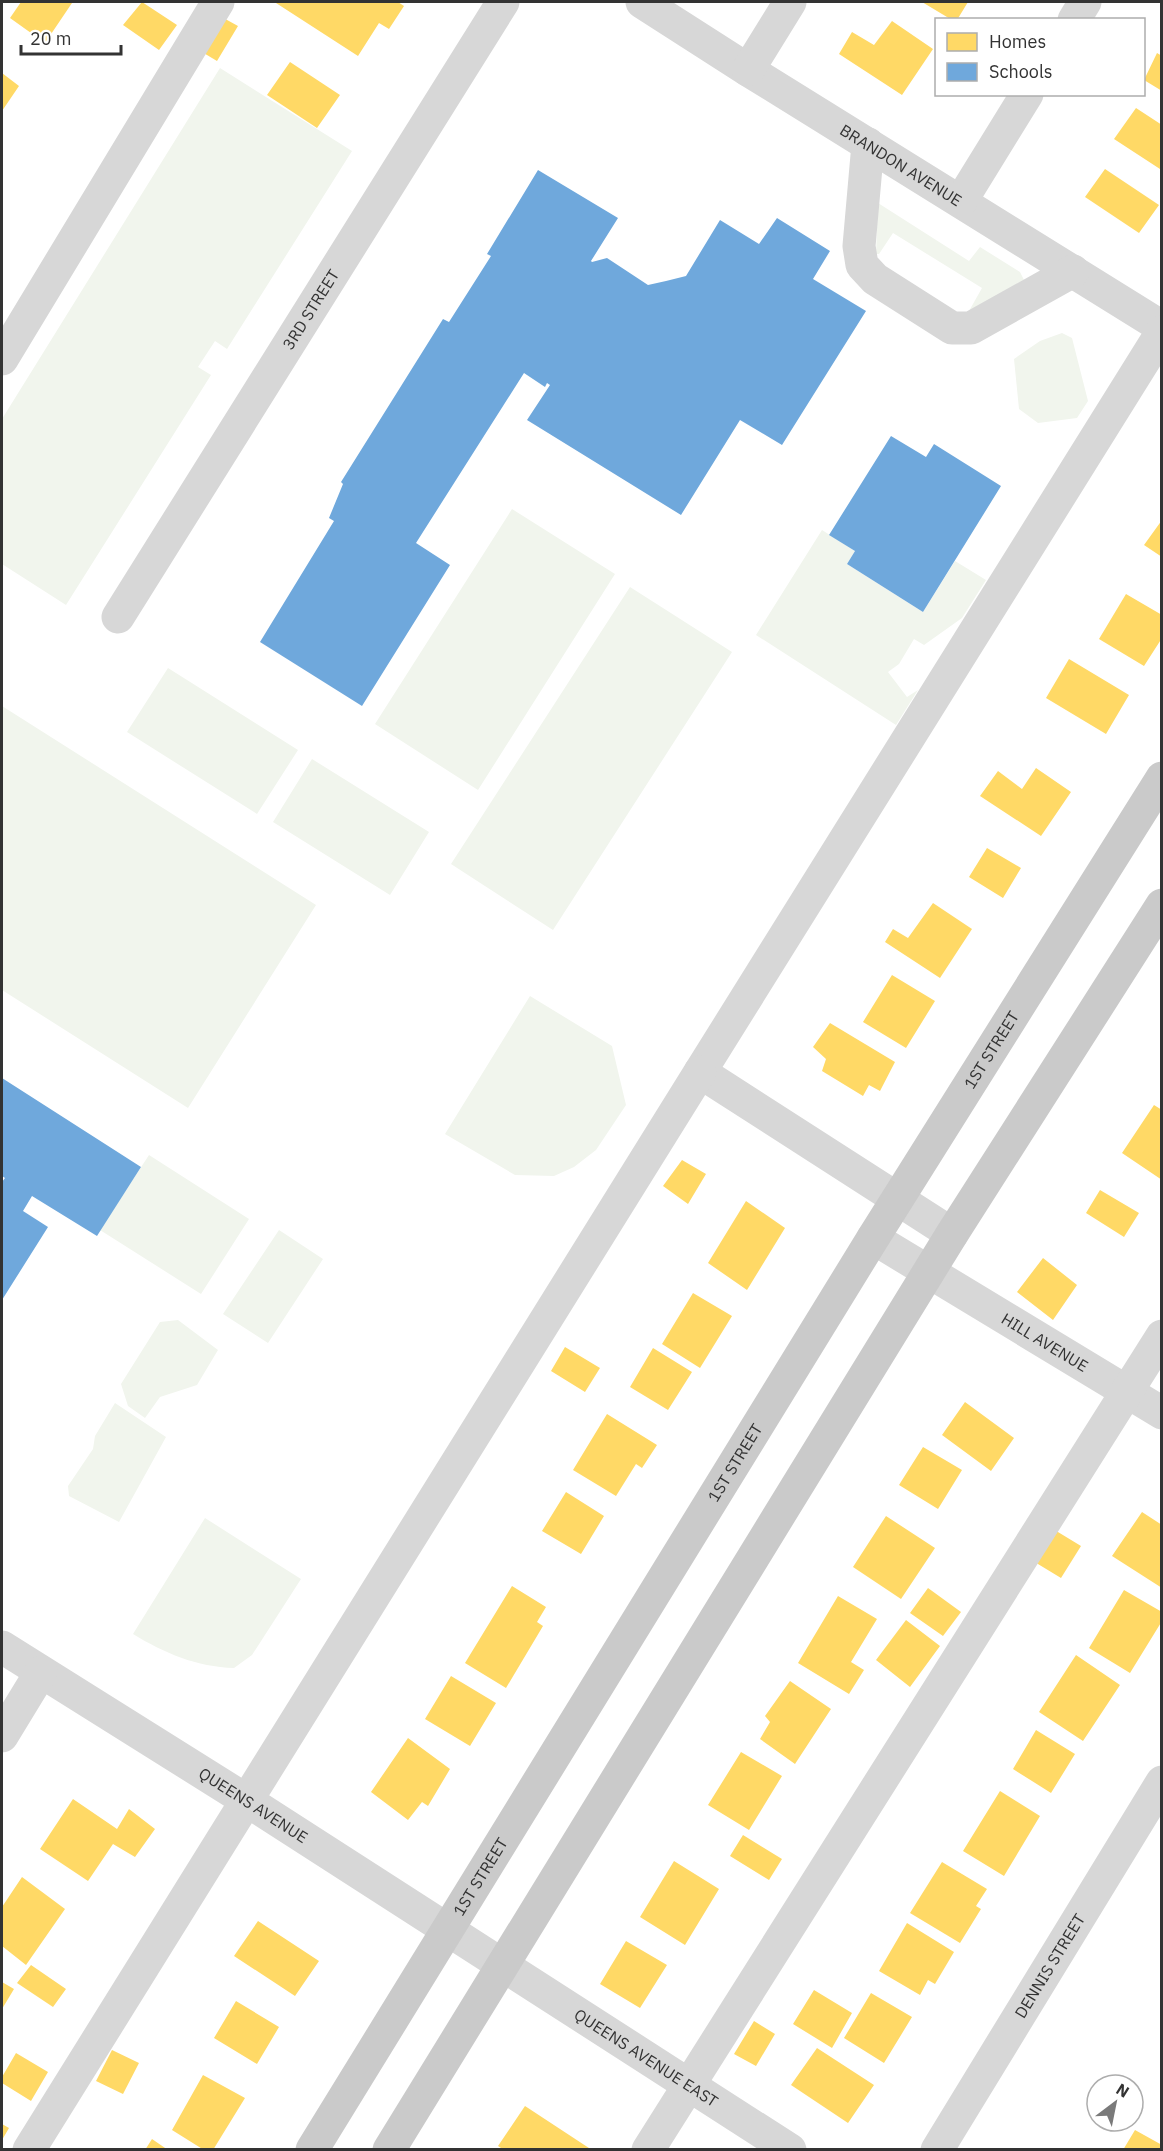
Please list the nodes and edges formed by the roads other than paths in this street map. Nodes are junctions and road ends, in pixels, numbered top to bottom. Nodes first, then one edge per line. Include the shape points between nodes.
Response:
1 (218, 2) edge
2 (503, 2) edge
3 (642, 2) edge
4 (790, 2) edge
5 (1085, 2) edge
6 (1075, 18) edge
7 (748, 70) junction
8 (1026, 96) edge
9 (868, 144) junction
10 (961, 201) junction
11 (1073, 271) junction
12 (1161, 327) edge
13 (1161, 332) edge
14 (2, 359) edge
15 (118, 617) dead end
16 (1161, 778) edge
17 (1161, 904) edge
18 (700, 1072) junction
19 (897, 1200) junction
20 (952, 1234) junction
21 (873, 1238) junction
22 (929, 1271) junction
23 (1161, 1336) edge
24 (1127, 1392) junction
25 (1161, 1413) edge
26 (2, 1647) edge
27 (41, 1672) junction
28 (2, 1736) edge
29 (246, 1800) junction
30 (1156, 1803) edge
31 (448, 1932) junction
32 (502, 1967) junction
33 (688, 2086) junction
34 (29, 2150) edge
35 (312, 2150) edge
36 (389, 2150) edge
37 (648, 2150) edge
38 (790, 2150) edge
39 (937, 2150) edge

1 - 14 street
2 - 15 street, 3RD STREET
3 - 7 street, BRANDON AVENUE
4 - 7 street
5 - 6 street
7 - 9 street, BRANDON AVENUE
8 - 10 street
9 - 10 street, BRANDON AVENUE
9 - 11 street via 859,246 862,265 875,279 952,328 971,328
10 - 11 street, BRANDON AVENUE
11 - 12 street, BRANDON AVENUE
13 - 18 street
16 - 19 main road, 1ST STREET
17 - 20 main road
18 - 19 street
18 - 29 street
19 - 20 street
19 - 21 main road, 1ST STREET
20 - 22 main road
21 - 22 street, HILL AVENUE
21 - 31 main road, 1ST STREET
22 - 24 street, HILL AVENUE
22 - 32 main road
23 - 24 street
24 - 25 street, HILL AVENUE
24 - 33 street
26 - 27 street, QUEENS AVENUE
27 - 28 street
27 - 29 street, QUEENS AVENUE
29 - 31 street, QUEENS AVENUE
29 - 34 street
30 - 39 street, DENNIS STREET
31 - 32 street, QUEENS AVENUE
31 - 35 main road, 1ST STREET
32 - 33 street, QUEENS AVENUE EAST
32 - 36 main road
33 - 37 street
33 - 38 street, QUEENS AVENUE EAST

